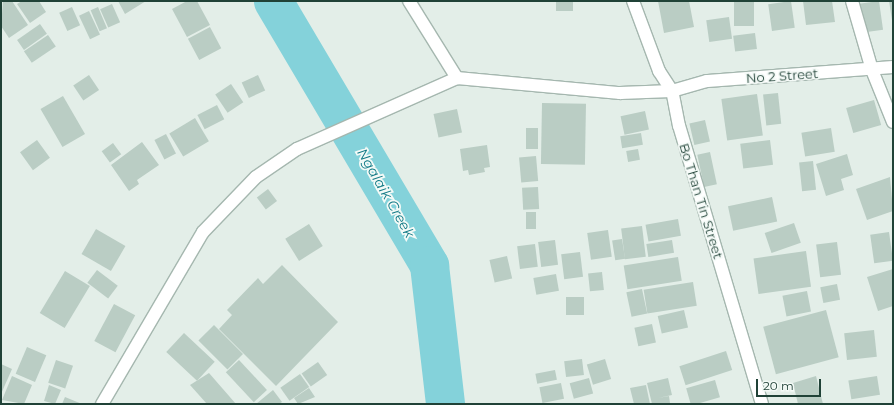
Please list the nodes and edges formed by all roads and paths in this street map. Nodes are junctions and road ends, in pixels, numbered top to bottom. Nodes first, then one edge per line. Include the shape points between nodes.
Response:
1 (409, 1) edge
2 (633, 1) edge
3 (852, 1) edge
4 (893, 67) edge
5 (872, 70) junction
6 (457, 78) junction
7 (672, 91) junction
8 (893, 122) edge
9 (102, 404) edge
10 (762, 404) edge

1 - 6 street
2 - 7 street, Bo Than Tin Street via 659,71
3 - 5 street
4 - 5 street, No 2 Street
5 - 7 street, No 2 Street via 707,81
5 - 8 street
6 - 7 street, No 2 Street via 620,93
6 - 9 street via 438,84 297,149 256,177 203,232
7 - 10 street, Bo Than Tin Street via 679,126

